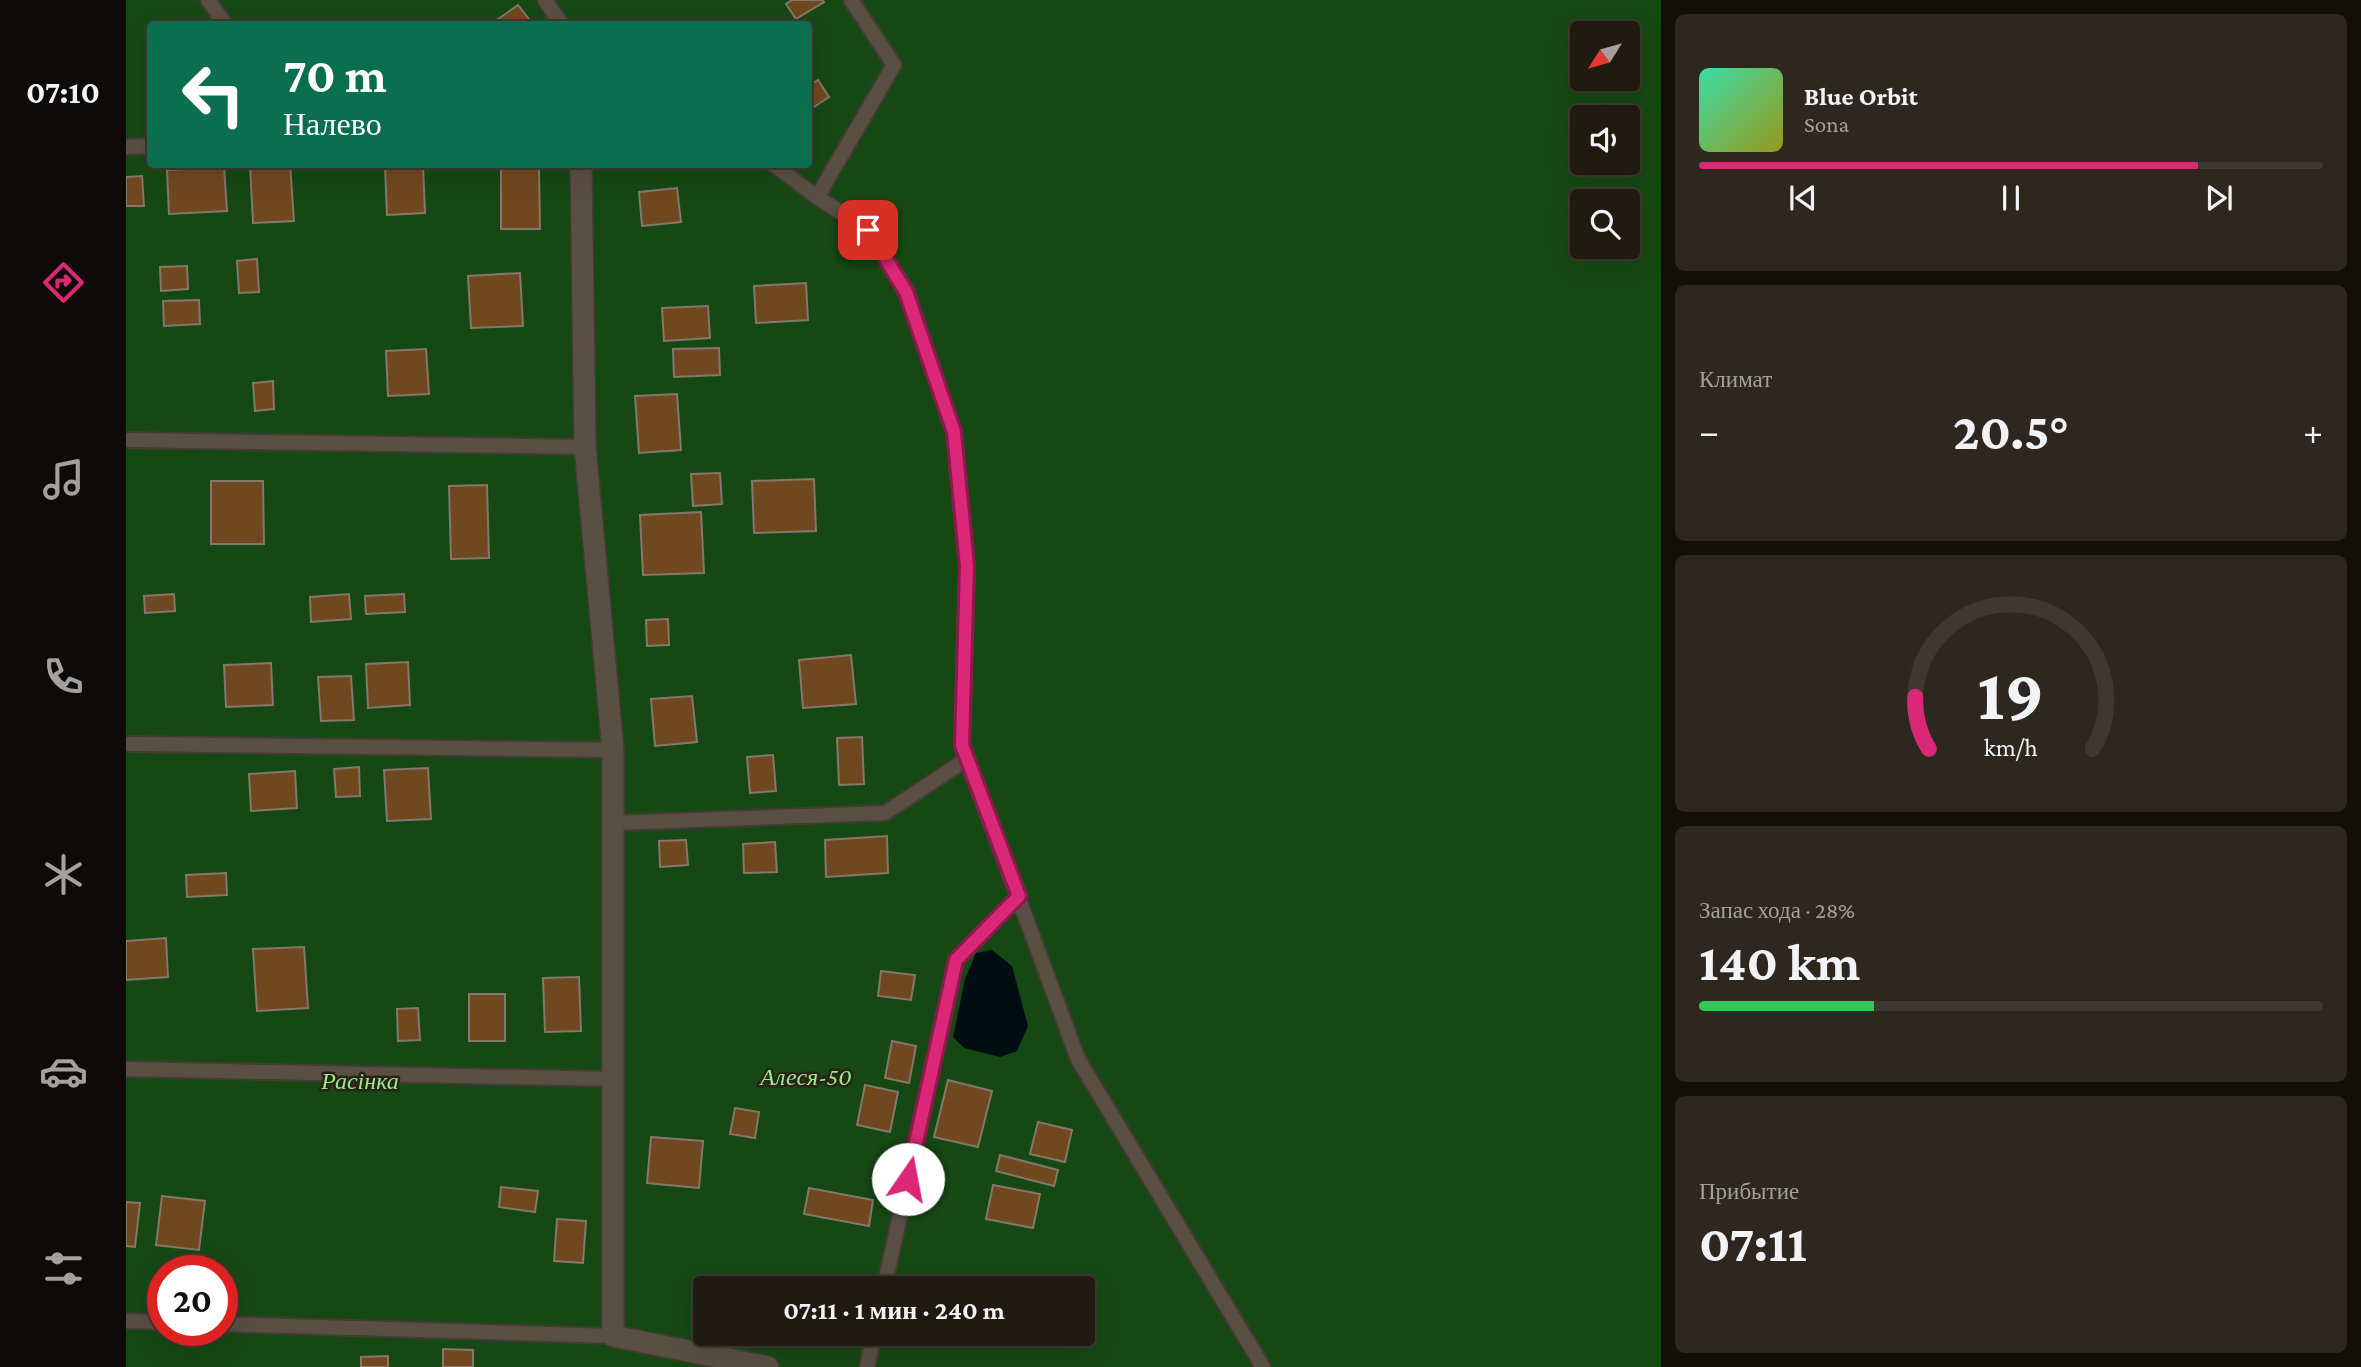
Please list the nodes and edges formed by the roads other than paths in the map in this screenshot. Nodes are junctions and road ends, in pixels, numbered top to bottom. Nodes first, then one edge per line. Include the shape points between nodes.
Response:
1 (208, 0) edge
2 (545, 0) edge
3 (851, 0) edge
4 (223, 21) edge
5 (559, 21) edge
6 (147, 146) edge
7 (126, 147) edge
8 (582, 168) edge
9 (779, 168) edge
10 (817, 197) junction
11 (126, 440) edge
12 (585, 447) junction
13 (126, 744) edge
14 (612, 750) junction
15 (967, 759) junction
16 (613, 824) junction
17 (1019, 896) junction
18 (126, 1069) edge
19 (613, 1079) junction
20 (887, 1276) edge
21 (126, 1321) edge
22 (147, 1322) edge
23 (238, 1324) edge
24 (613, 1336) junction
25 (871, 1346) edge
26 (768, 1367) edge
27 (867, 1367) edge
28 (1263, 1367) edge

1 - 4 lane
2 - 5 lane
3 - 10 lane via 894,65
6 - 7 lane
8 - 12 street
9 - 10 lane
10 - 15 lane via 868,230 906,292 954,432 967,566 962,745
11 - 12 lane
12 - 14 street
13 - 14 lane
14 - 16 street
15 - 16 lane via 885,813
15 - 17 lane
16 - 19 street
17 - 20 lane via 956,960
17 - 28 lane via 1078,1059
18 - 19 lane
19 - 24 street
21 - 22 lane
23 - 24 lane
24 - 26 street
25 - 27 lane

